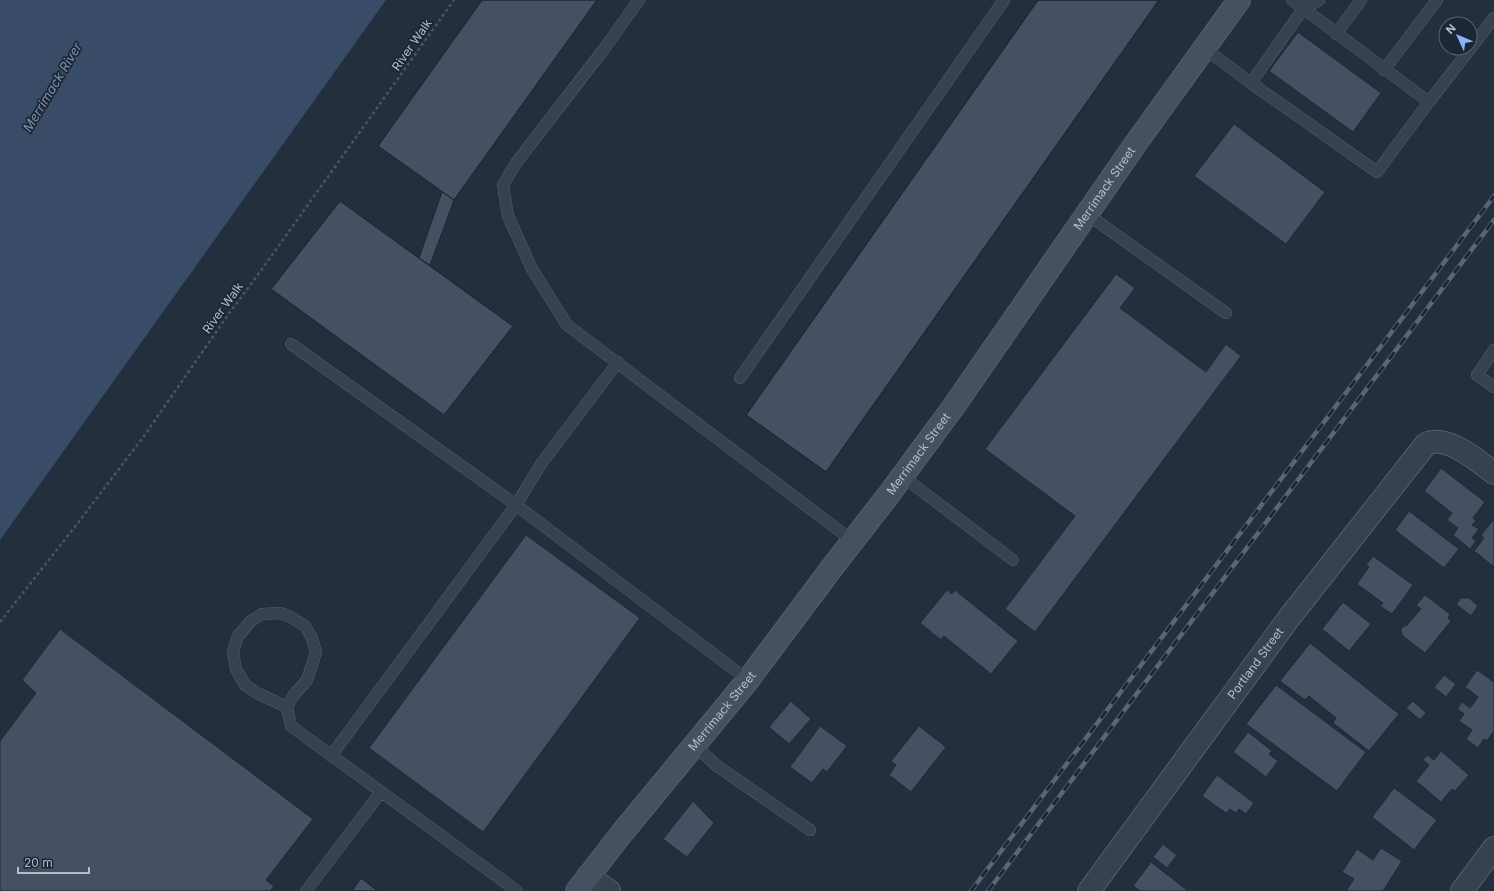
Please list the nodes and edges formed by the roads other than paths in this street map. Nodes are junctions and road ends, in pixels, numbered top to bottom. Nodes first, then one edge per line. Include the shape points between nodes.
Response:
1 (639, 0) edge
2 (1004, 0) edge
3 (1239, 0) edge
4 (1292, 0) edge
5 (1319, 0) edge
6 (1361, 0) edge
7 (1436, 0) edge
8 (1303, 9) junction
9 (1494, 18) edge
10 (1336, 34) junction
11 (1204, 48) junction
12 (1384, 70) junction
13 (1251, 83) junction
14 (1429, 102) junction
15 (1087, 214) junction
16 (1226, 313) dead end
17 (291, 344) dead end
18 (1494, 350) edge
19 (618, 362) junction
20 (740, 378) dead end
21 (1494, 387) edge
22 (1494, 473) edge
23 (902, 476) junction
24 (516, 505) junction
25 (853, 541) junction
26 (1013, 560) dead end
27 (748, 680) junction
28 (287, 707) junction
29 (695, 746) junction
30 (331, 756) junction
31 (381, 792) junction
32 (810, 830) dead end
33 (1494, 848) edge
34 (582, 883) edge
35 (306, 891) edge
36 (517, 891) edge
37 (609, 891) edge
38 (1089, 891) edge
39 (1462, 891) edge

1 - 19 lane via 516,163 503,185 508,216 532,269 567,325
2 - 20 lane
3 - 11 main road, Merrimack Street
4 - 8 lane
5 - 8 lane
6 - 10 lane
7 - 12 lane
8 - 10 lane
8 - 13 lane
9 - 14 lane
10 - 12 lane
11 - 13 lane
11 - 15 main road, Merrimack Street
12 - 14 lane
13 - 14 lane via 1377,172
15 - 16 lane
15 - 23 main road, Merrimack Street via 954,406
17 - 24 lane
18 - 21 lane via 1477,375
19 - 24 lane via 541,464
19 - 25 lane
22 - 38 street, Portland Street via 1454,446 1443,442 1430,442 1422,448 1290,618
23 - 25 main road, Merrimack Street
23 - 26 lane
24 - 27 lane
24 - 30 lane
25 - 27 main road, Merrimack Street
27 - 29 main road, Merrimack Street
28 - 28 lane via 306,680 316,652 305,626 280,613 262,614 251,621 238,636 233,652 236,669 245,685
28 - 30 lane via 291,726
29 - 32 lane via 717,766
29 - 34 main road, Merrimack Street
30 - 31 lane
31 - 35 lane
31 - 36 lane
33 - 39 street
34 - 37 street

